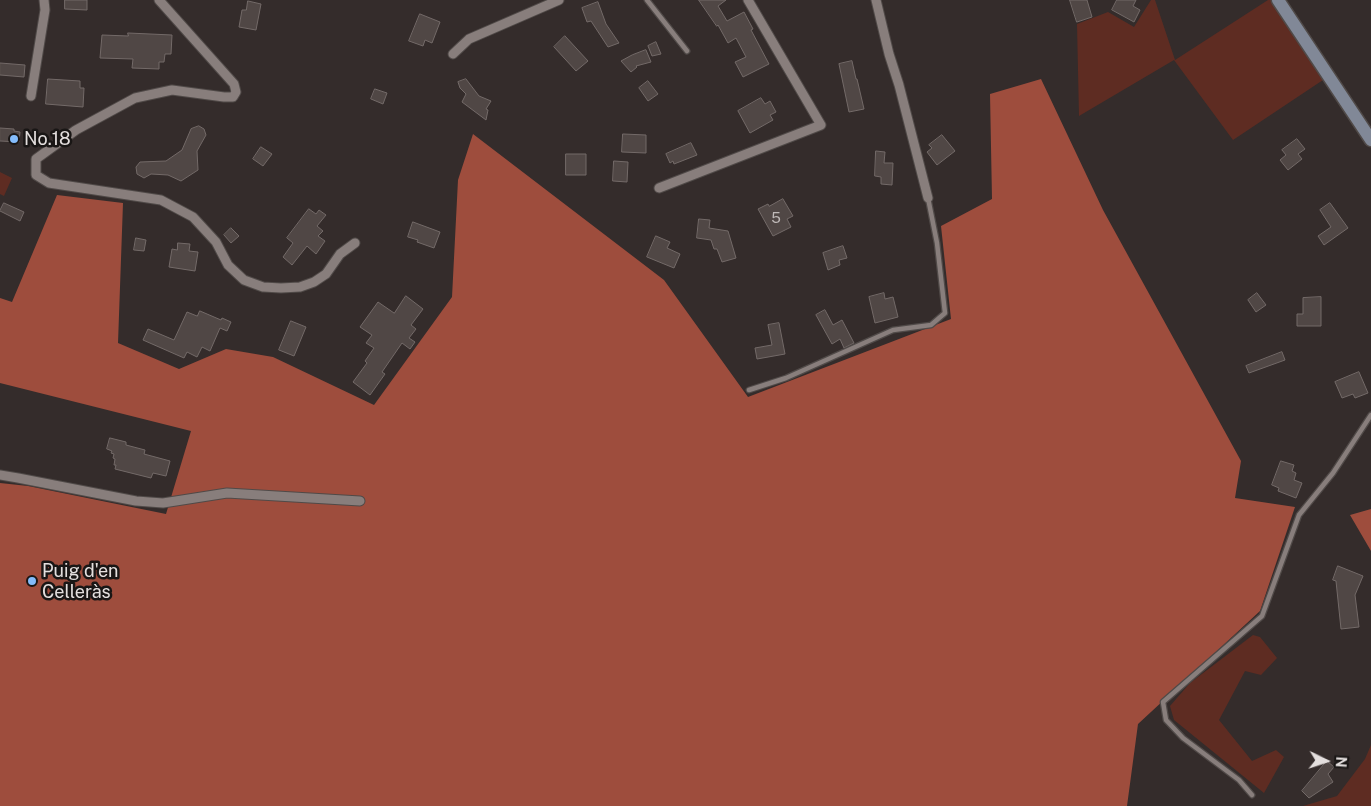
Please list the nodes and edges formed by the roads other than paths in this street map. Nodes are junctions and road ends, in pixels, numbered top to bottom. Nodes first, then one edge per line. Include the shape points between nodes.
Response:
1 (44, 0) edge
2 (159, 0) edge
3 (559, 0) edge
4 (647, 0) edge
5 (748, 0) edge
6 (876, 0) edge
7 (1278, 0) edge
8 (687, 51) dead end
9 (453, 54) dead end
10 (31, 96) dead end
11 (1371, 140) edge
12 (659, 188) dead end
13 (928, 198) joint
14 (355, 243) dead end
15 (749, 390) dead end
16 (1371, 415) edge
17 (0, 475) edge
18 (360, 501) dead end
19 (1252, 795) dead end

1 - 10 street
2 - 14 street via 234,84 236,92 233,97 172,90 135,98 76,130 36,159 36,175 50,183 161,200 193,217 216,242 228,265 244,280 263,287 300,287 314,282
3 - 9 street via 469,39
4 - 8 lane
5 - 12 street via 821,126
6 - 13 street
7 - 11 main road
13 - 15 lane via 945,313 931,325 893,330 786,378
16 - 19 lane via 1334,473 1299,515 1262,616 1164,702 1166,720 1183,738 1239,780
17 - 18 street via 136,501 163,503 227,493

